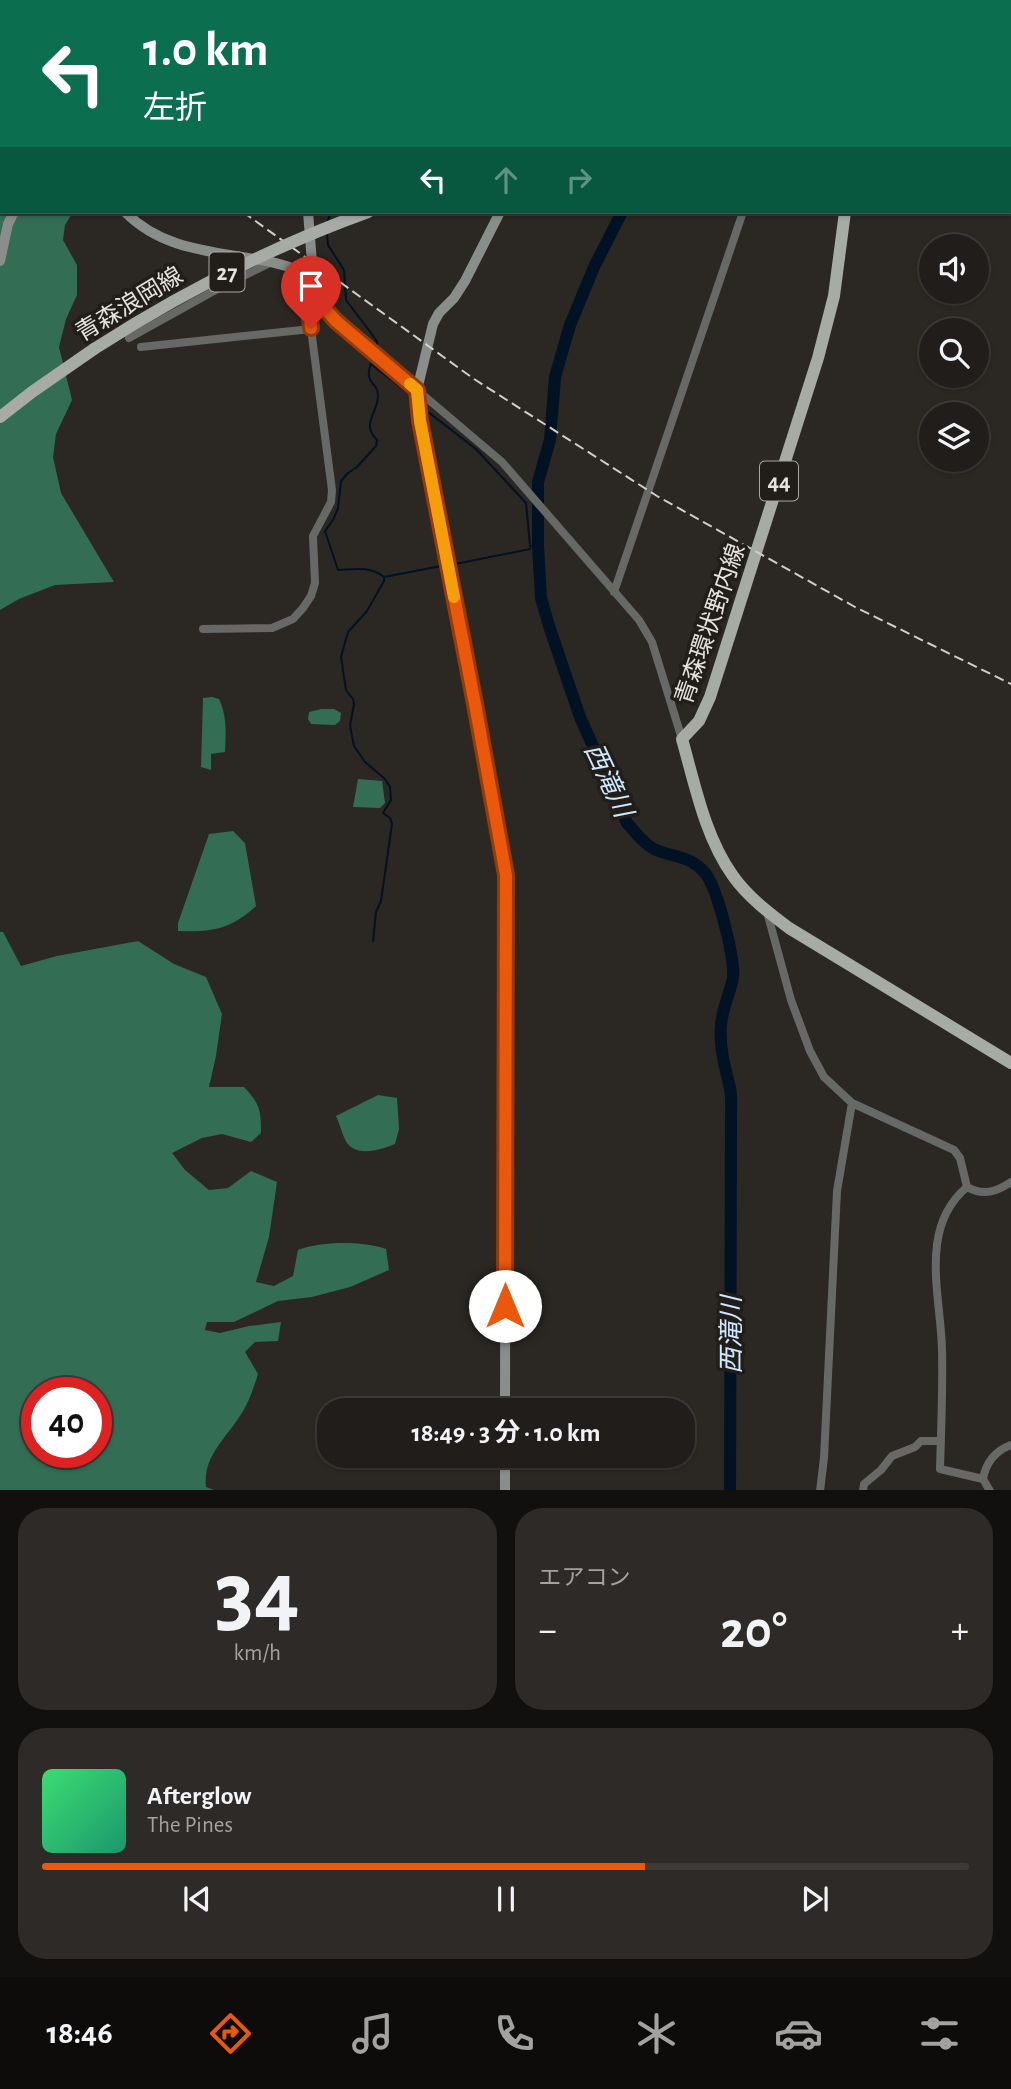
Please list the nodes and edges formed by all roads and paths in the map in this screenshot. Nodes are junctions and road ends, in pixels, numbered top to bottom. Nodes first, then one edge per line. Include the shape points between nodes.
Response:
1 (13, 214) edge
2 (128, 214) edge
3 (308, 214) edge
4 (363, 214) edge
5 (499, 214) edge
6 (742, 214) edge
7 (845, 214) edge
8 (0, 261) edge
9 (272, 262) junction
10 (313, 275) junction
11 (316, 295) junction
12 (311, 328) junction
13 (129, 338) dead end
14 (141, 347) dead end
15 (417, 390) junction
16 (0, 417) edge
17 (614, 592) junction
18 (203, 629) dead end
19 (682, 739) junction
20 (766, 912) junction
21 (1011, 1063) edge
22 (852, 1103) junction
23 (1011, 1182) edge
24 (967, 1187) junction
25 (505, 1398) edge
26 (941, 1441) junction
27 (1011, 1445) edge
28 (505, 1468) edge
29 (983, 1479) junction
30 (505, 1490) edge
31 (820, 1490) edge
32 (863, 1490) edge
33 (990, 1490) edge

1 - 8 street
2 - 9 street via 171,243
3 - 10 street
4 - 16 main road, 青森浪岡線 / 27, bridge via 211,280 94,349
5 - 15 street via 465,281 433,324
6 - 17 street
7 - 19 main road, 青森環状野内線 / 44 via 834,296 807,393 710,696 699,721
9 - 10 street
9 - 13 street
10 - 11 street
11 - 12 street via 309,307
11 - 15 street via 336,321
12 - 14 street
12 - 18 street via 332,490 331,502 313,536 315,583 311,596 298,614 272,628
15 - 17 street via 502,462
15 - 25 street via 506,875
17 - 19 street via 652,642
19 - 20 main road, 青森環状野内線 via 719,852 733,876
20 - 21 main road, 青森環状野内線
20 - 22 street via 790,1000 810,1051 824,1077
22 - 24 street via 954,1150
22 - 31 street via 836,1191
23 - 24 street via 989,1193
24 - 26 street via 948,1211 935,1258 942,1347
26 - 29 street via 940,1469
26 - 32 street via 921,1441 892,1457
27 - 29 street via 998,1450
28 - 30 street
29 - 33 street

